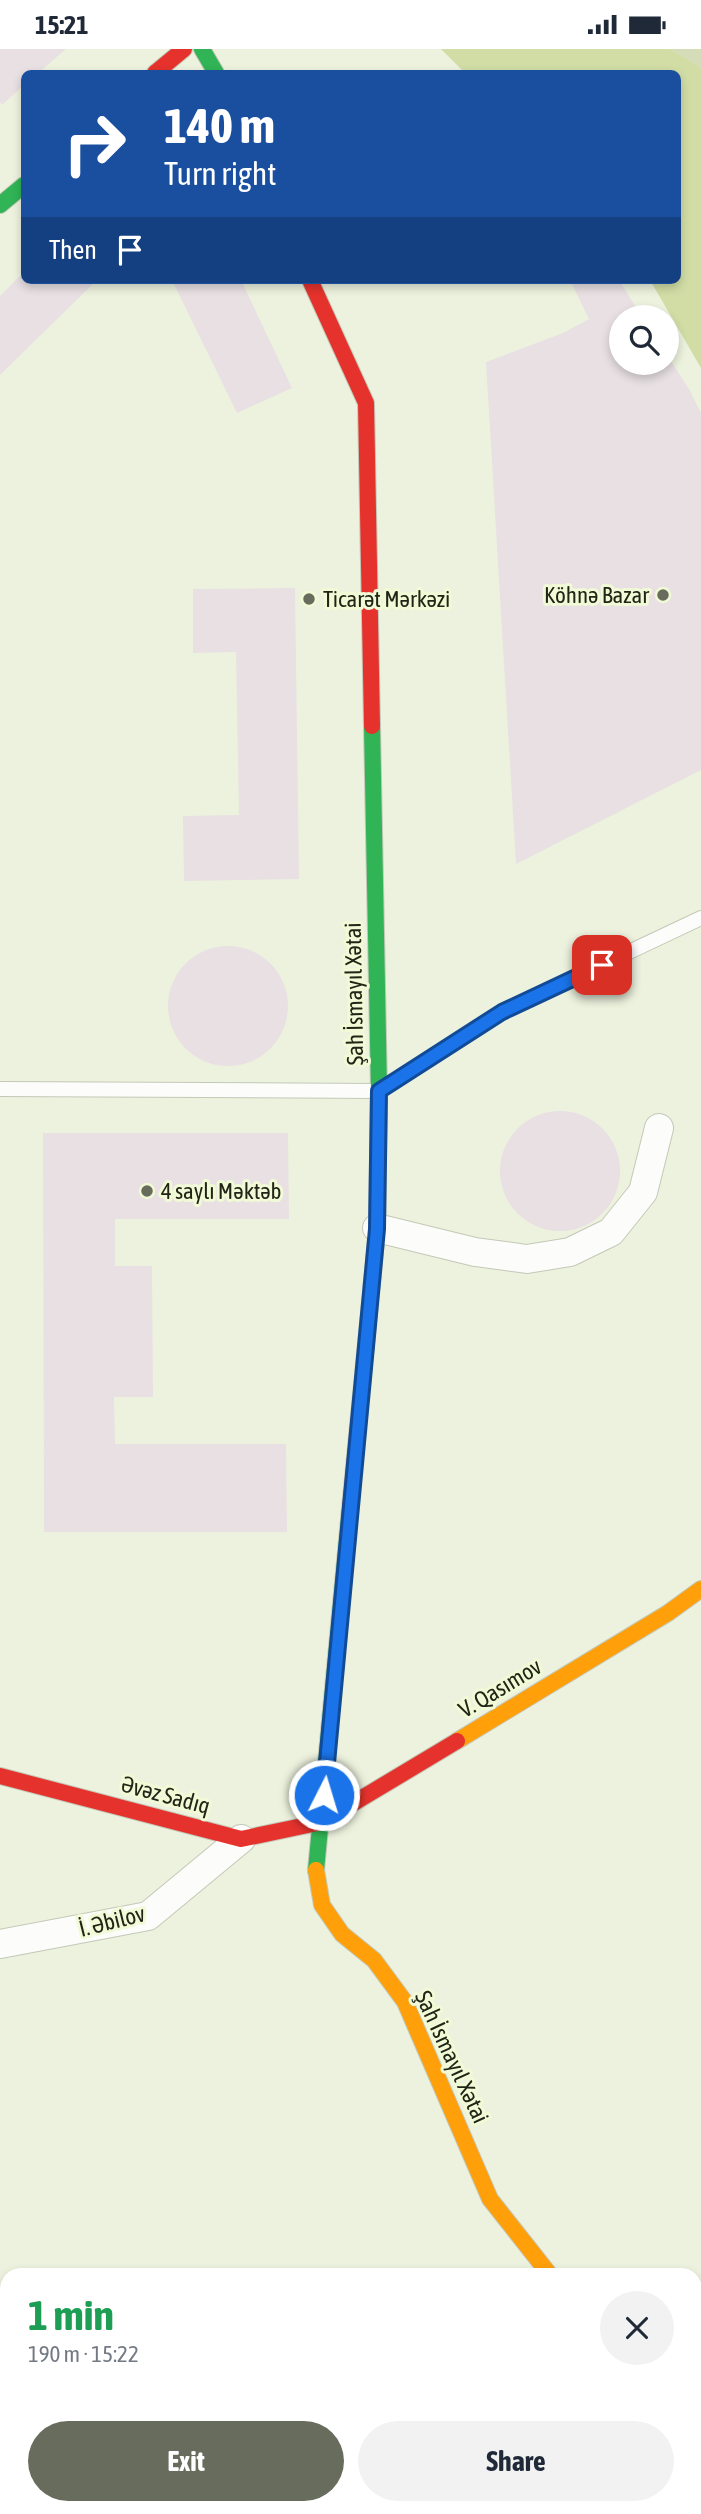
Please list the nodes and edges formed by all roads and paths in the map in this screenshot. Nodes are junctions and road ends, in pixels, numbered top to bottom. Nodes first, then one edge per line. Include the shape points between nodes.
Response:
1 (184, 49) edge
2 (202, 49) edge
3 (159, 70) edge
4 (214, 70) edge
5 (21, 188) edge
6 (0, 205) edge
7 (312, 284) edge
8 (701, 918) edge
9 (0, 1089) edge
10 (379, 1091) junction
11 (659, 1128) dead end
12 (377, 1229) junction
13 (701, 1589) edge
14 (0, 1776) edge
15 (322, 1822) junction
16 (241, 1839) junction
17 (0, 1944) edge
18 (544, 2268) edge

1 - 3 main road
2 - 4 main road
5 - 6 main road
7 - 10 main road, Şah İsmayıl Xətai via 366,403
8 - 10 lane via 502,1012
9 - 10 lane
10 - 12 main road, Şah İsmayıl Xətai
11 - 12 street via 643,1192 611,1232 570,1252 527,1259
12 - 15 main road, Şah İsmayıl Xətai
13 - 15 main road, V. Qasımov
14 - 16 main road, Əvəz Sadıq
15 - 16 main road, Əvəz Sadıq
15 - 18 main road, Şah İsmayıl Xətai via 316,1867 322,1905 342,1934 374,1960 405,2002 490,2199
16 - 17 street, İ. Əbilov via 148,1916

